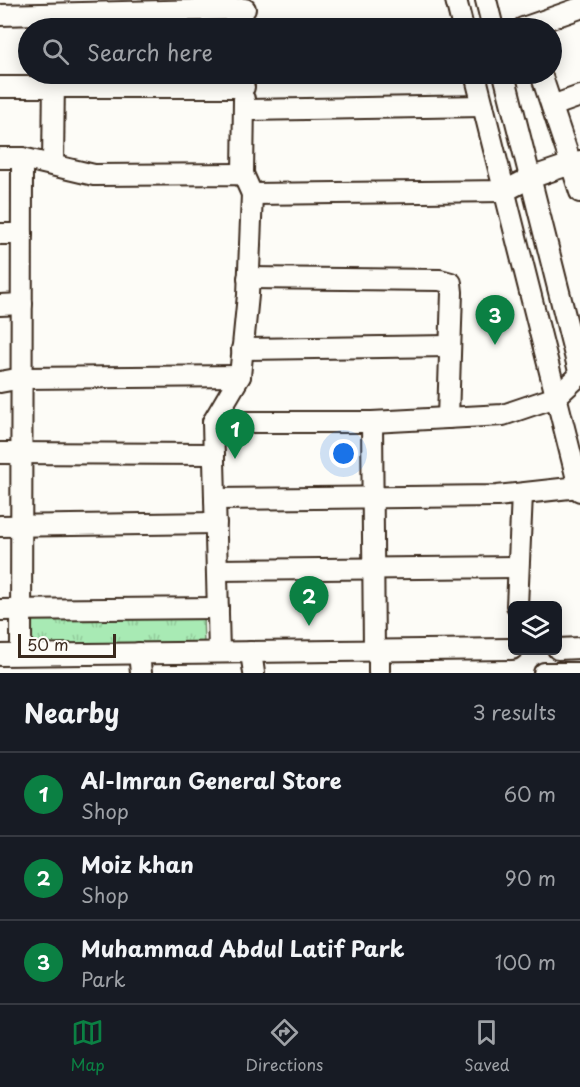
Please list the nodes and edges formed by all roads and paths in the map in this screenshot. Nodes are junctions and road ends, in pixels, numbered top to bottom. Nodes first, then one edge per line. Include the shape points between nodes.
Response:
1 (456, 0) edge
2 (486, 0) edge
3 (572, 7) edge
4 (244, 13) edge
5 (55, 14) edge
6 (0, 15) edge
7 (460, 18) edge
8 (490, 18) edge
9 (547, 18) edge
10 (23, 84) edge
11 (54, 84) edge
12 (244, 84) edge
13 (478, 84) edge
14 (506, 84) edge
15 (544, 84) edge
16 (0, 87) edge
17 (580, 96) edge
18 (483, 106) junction
19 (552, 106) junction
20 (244, 110) junction
21 (0, 158) edge
22 (22, 158) junction
23 (576, 162) edge
24 (54, 165) junction
25 (243, 174) junction
26 (530, 178) junction
27 (505, 191) junction
28 (580, 192) edge
29 (252, 194) junction
30 (0, 234) edge
31 (22, 234) junction
32 (248, 278) junction
33 (22, 304) junction
34 (0, 305) edge
35 (449, 346) junction
36 (242, 349) junction
37 (580, 375) edge
38 (240, 376) junction
39 (22, 378) junction
40 (0, 382) edge
41 (556, 397) junction
42 (448, 418) junction
43 (213, 422) junction
44 (372, 422) junction
45 (0, 453) edge
46 (22, 453) junction
47 (214, 454) junction
48 (580, 489) edge
49 (522, 494) junction
50 (373, 497) junction
51 (215, 499) junction
52 (216, 523) junction
53 (0, 526) edge
54 (22, 526) junction
55 (518, 567) junction
56 (374, 569) junction
57 (217, 570) junction
58 (517, 601) edge
59 (218, 608) junction
60 (0, 610) edge
61 (22, 610) junction
62 (580, 648) edge
63 (508, 649) edge
64 (562, 649) edge
65 (376, 650) junction
66 (219, 652) junction
67 (251, 652) junction
68 (139, 653) junction
69 (21, 654) junction
70 (0, 655) edge
71 (0, 665) edge
72 (1, 673) edge
73 (141, 673) edge
74 (254, 673) edge
75 (379, 673) edge
76 (544, 673) edge
77 (580, 673) edge

1 - 7 street
2 - 8 street
3 - 9 street
4 - 5 street
5 - 6 street
10 - 16 street
11 - 24 street
12 - 20 street
13 - 18 street
14 - 26 street
15 - 19 street
17 - 19 street
18 - 20 street
18 - 27 street
19 - 23 street
20 - 25 street
21 - 22 street
22 - 24 street
22 - 31 street
23 - 26 street
23 - 28 street
24 - 25 street via 94,175
25 - 29 street
26 - 27 street
26 - 37 street
27 - 29 street
27 - 41 street
29 - 32 street
30 - 31 street
31 - 33 street
32 - 35 street via 451,283
32 - 36 street
33 - 34 street
33 - 39 street
35 - 36 street
35 - 42 street
36 - 38 street
37 - 41 street
38 - 39 street
38 - 43 street
39 - 40 street
39 - 46 street
41 - 42 street via 503,415
41 - 48 street
42 - 44 street
43 - 44 street
43 - 47 street
44 - 50 street
45 - 46 street
46 - 47 street
46 - 54 street
47 - 51 street
48 - 49 street
49 - 50 street
49 - 55 street
50 - 51 street
50 - 56 street
51 - 52 street
52 - 54 street
52 - 57 street
53 - 54 street
54 - 61 street
55 - 56 street
55 - 58 street
56 - 57 street
56 - 65 street
57 - 59 street
59 - 61 street
59 - 66 street
60 - 61 street
61 - 69 street
62 - 64 street
63 - 65 street
65 - 67 street
65 - 75 street
66 - 67 street
66 - 68 street
67 - 74 street
68 - 69 street
68 - 73 street
69 - 70 street
71 - 72 street
76 - 77 street

